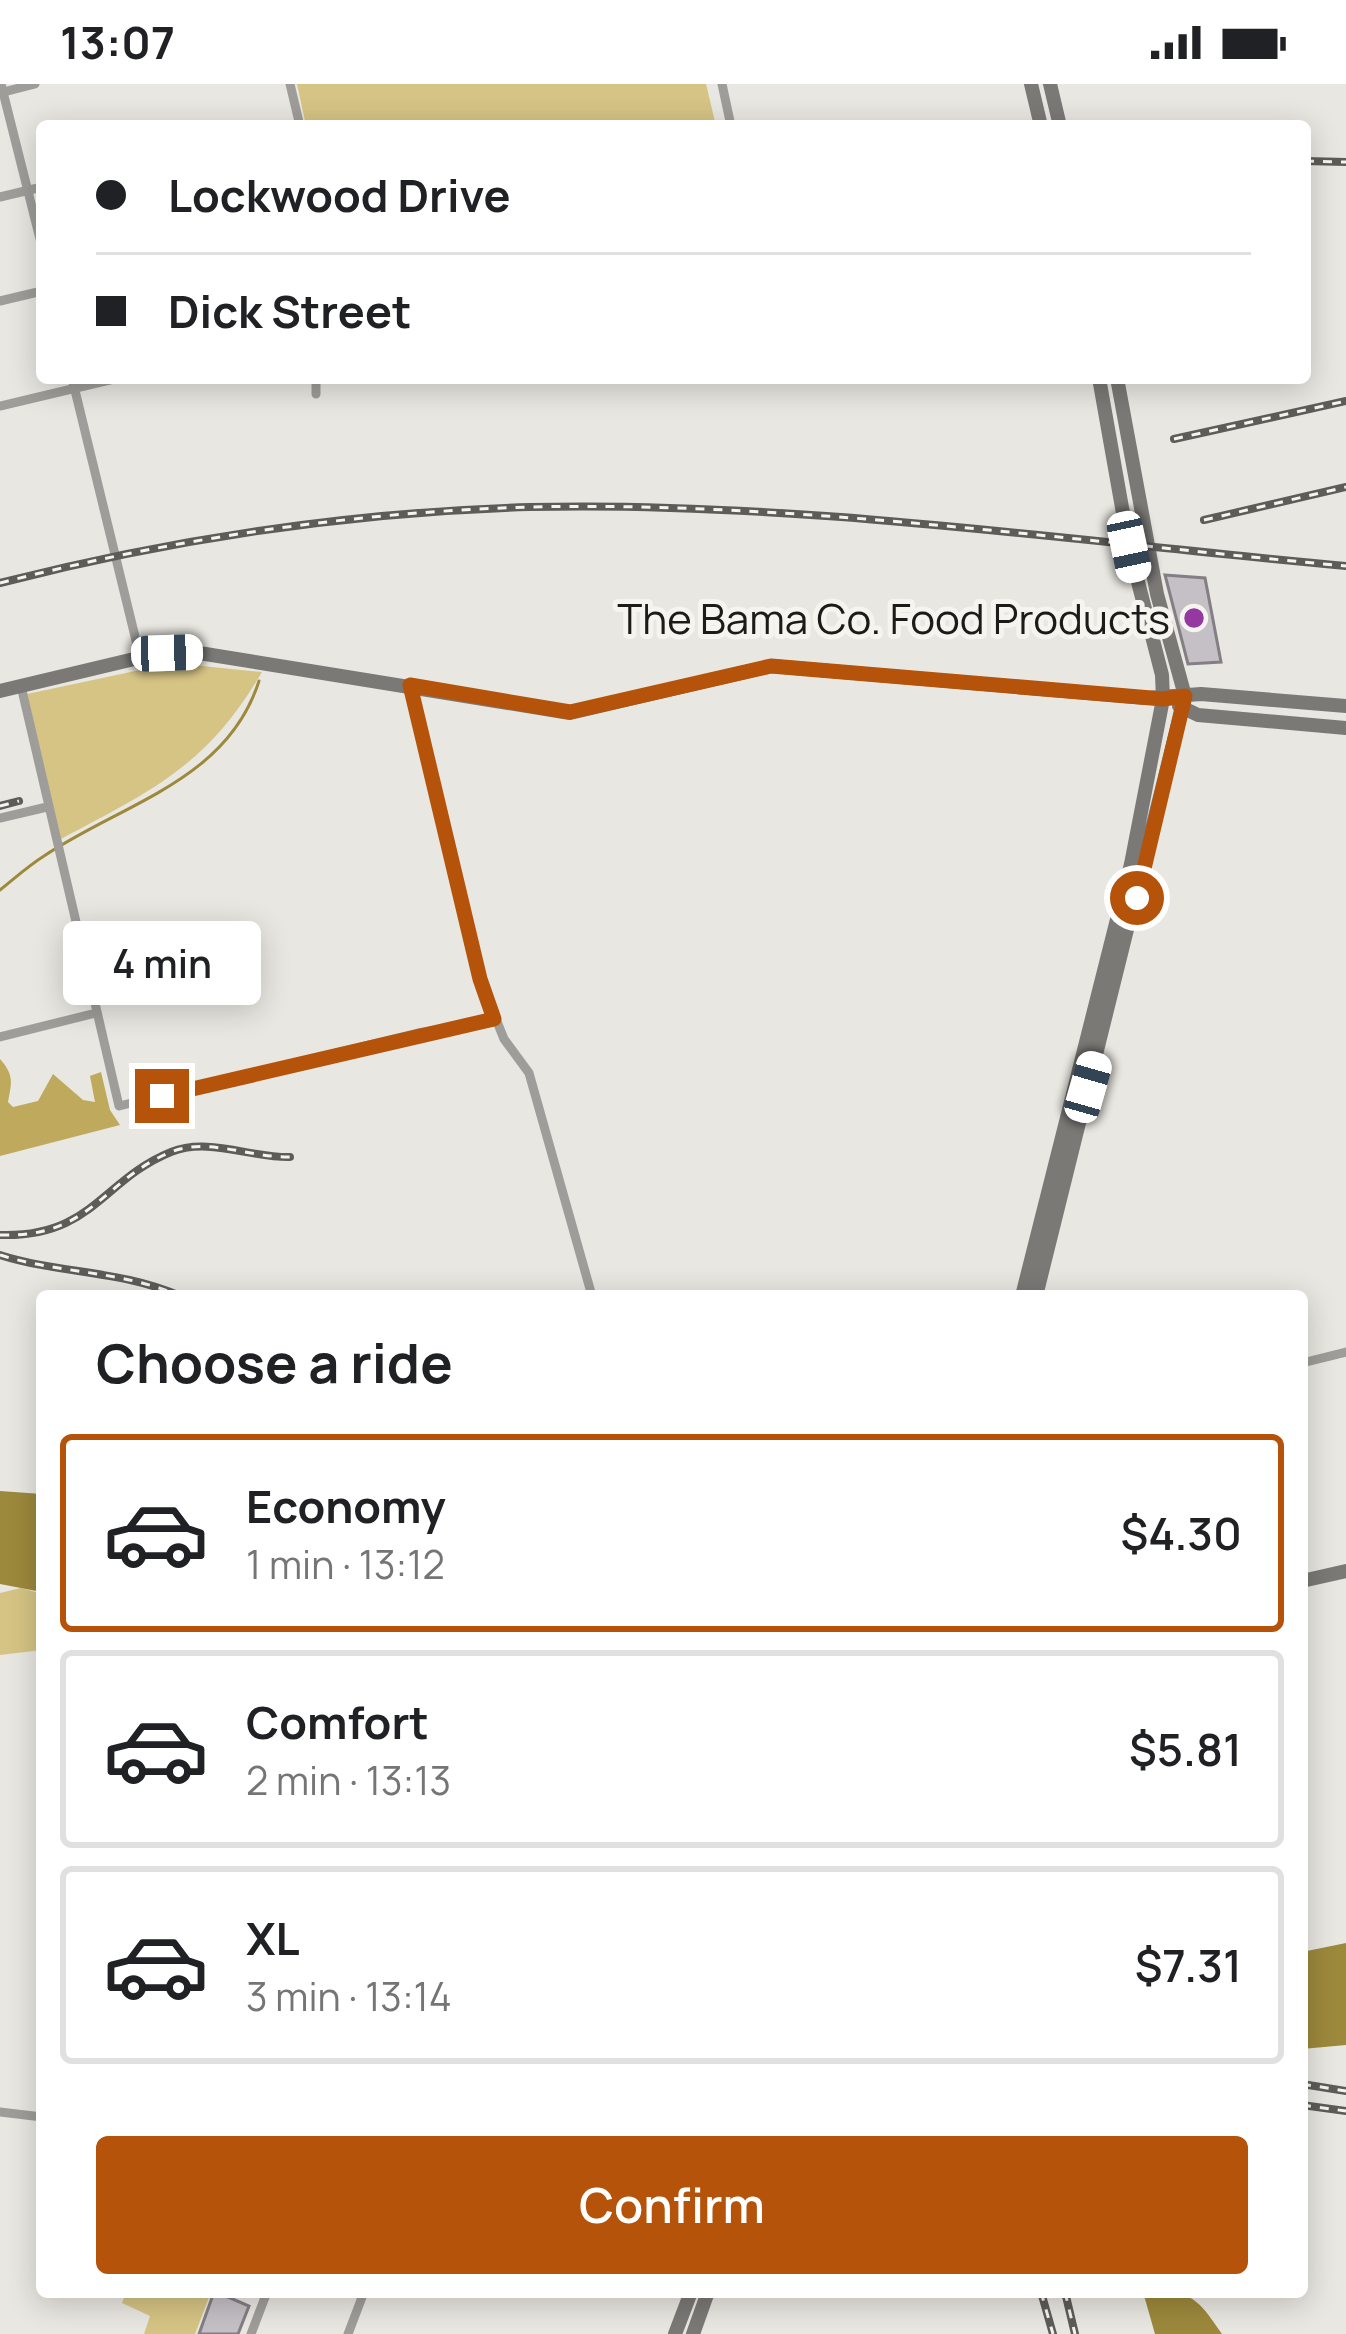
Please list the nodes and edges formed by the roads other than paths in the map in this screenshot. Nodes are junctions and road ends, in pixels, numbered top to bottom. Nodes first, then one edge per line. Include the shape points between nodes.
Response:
1 (35, 84) edge
2 (290, 84) edge
3 (722, 84) edge
4 (1031, 84) edge
5 (1050, 84) edge
6 (1, 89) edge
7 (299, 120) edge
8 (730, 120) edge
9 (1040, 120) edge
10 (1059, 120) edge
11 (36, 188) edge
12 (29, 190) junction
13 (0, 197) edge
14 (36, 221) edge
15 (36, 292) edge
16 (0, 301) edge
17 (70, 384) edge
18 (73, 384) edge
19 (316, 384) edge
20 (1100, 384) edge
21 (1119, 384) edge
22 (316, 394) dead end
23 (0, 406) edge
24 (140, 657) junction
25 (410, 685) junction
26 (20, 686) junction
27 (0, 691) edge
28 (1163, 699) junction
29 (1184, 702) junction
30 (1346, 706) edge
31 (1346, 728) edge
32 (48, 811) junction
33 (0, 818) edge
34 (1145, 832) junction
35 (96, 1013) junction
36 (494, 1019) junction
37 (0, 1036) edge
38 (1048, 1220) junction
39 (590, 1290) edge
40 (1024, 1290) edge
41 (1037, 1290) edge
42 (1346, 1352) edge
43 (1308, 1362) edge
44 (1346, 1570) edge
45 (1308, 1580) edge
46 (0, 2112) edge
47 (36, 2116) edge
48 (265, 2298) edge
49 (362, 2298) edge
50 (678, 2298) edge
51 (689, 2298) edge
52 (709, 2298) edge
53 (251, 2334) edge
54 (348, 2334) edge
55 (675, 2334) edge
56 (693, 2334) edge

1 - 6 street
2 - 7 street
3 - 8 street
4 - 9 main road
5 - 10 main road
6 - 12 street
11 - 12 street
12 - 13 street
12 - 14 street
15 - 16 street
17 - 23 street
18 - 24 street
19 - 22 street
20 - 28 main road
21 - 29 main road
24 - 25 main road via 193,652
24 - 26 main road
25 - 28 main road via 570,712 771,666
25 - 36 street
26 - 27 main road
26 - 32 street
28 - 29 main road
28 - 34 main road
29 - 30 main road
29 - 31 main road via 1198,715
29 - 34 main road
32 - 33 street
32 - 35 street
34 - 38 main road
35 - 36 street via 119,1106
35 - 37 street
36 - 39 street via 529,1073
38 - 40 main road
38 - 41 main road
42 - 43 street
44 - 45 main road
46 - 47 street
48 - 53 street
49 - 54 street
50 - 55 main road
51 - 55 main road
52 - 56 main road

